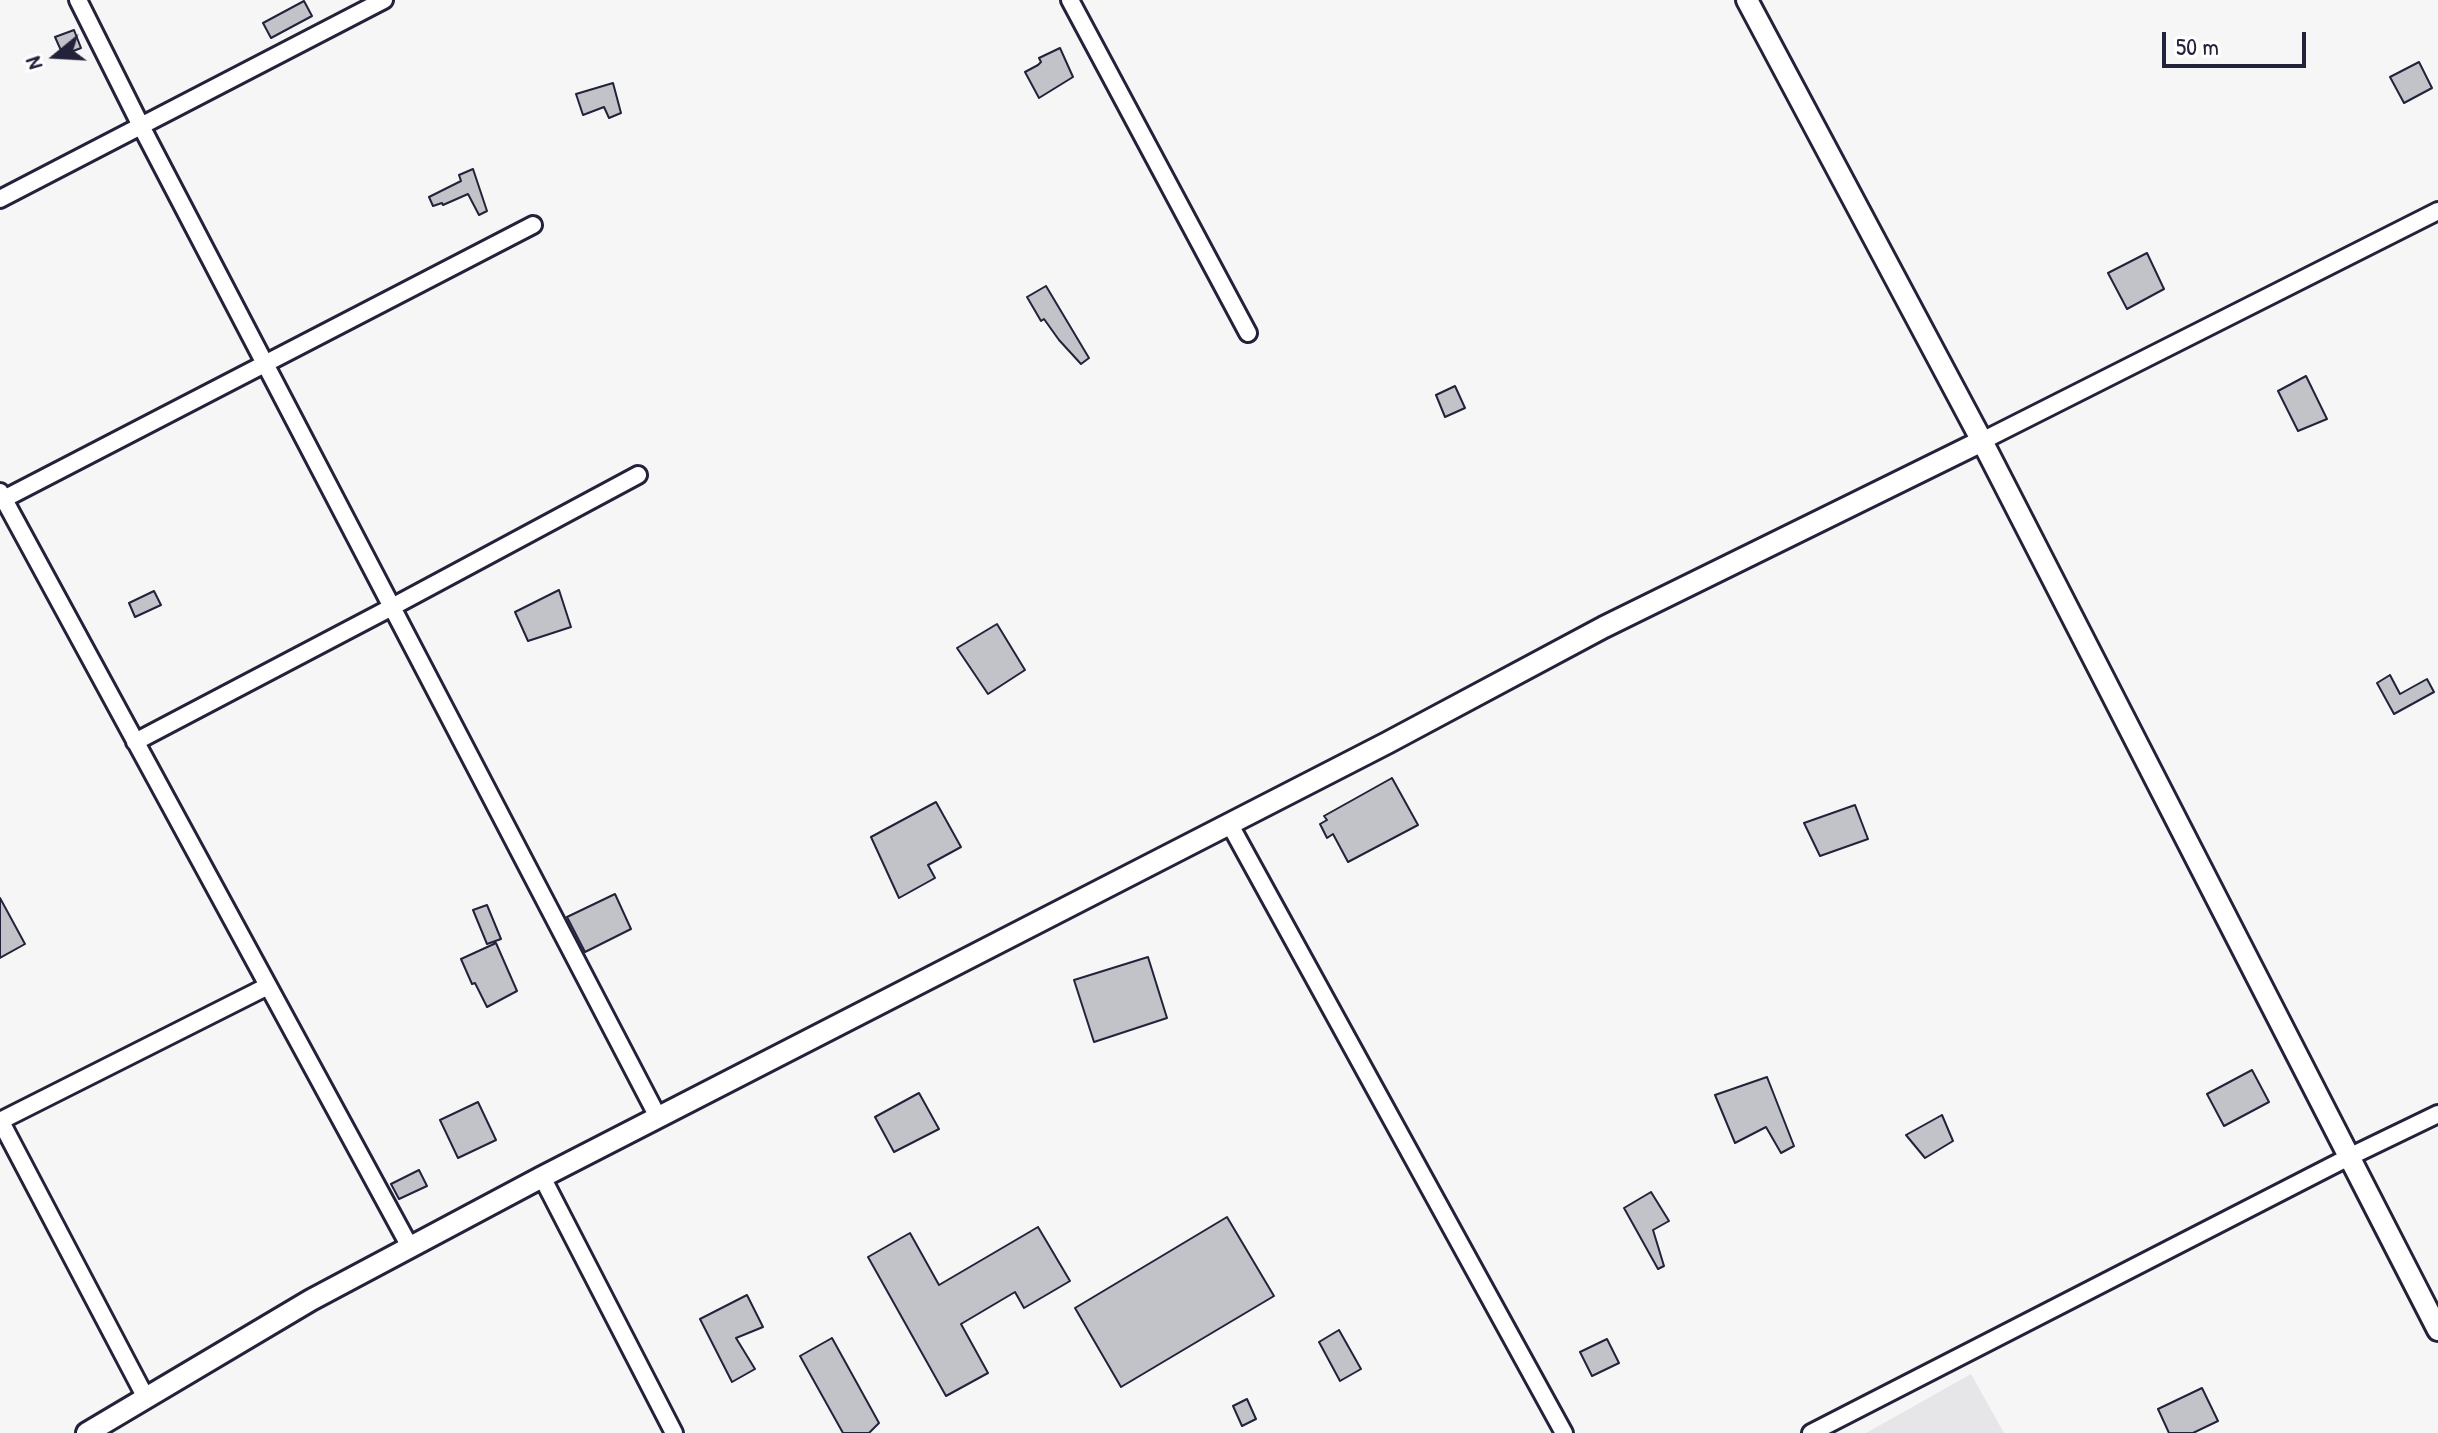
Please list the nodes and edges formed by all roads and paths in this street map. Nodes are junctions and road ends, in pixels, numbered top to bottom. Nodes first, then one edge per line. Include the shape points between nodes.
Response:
1 (78, 0) edge
2 (384, 0) edge
3 (1070, 0) edge
4 (1747, 0) edge
5 (141, 126) junction
6 (0, 199) edge
7 (2438, 211) edge
8 (533, 225) dead end
9 (1248, 333) dead end
10 (266, 363) junction
11 (1982, 441) junction
12 (638, 475) dead end
13 (1, 497) edge
14 (392, 607) junction
15 (135, 742) junction
16 (1229, 823) junction
17 (268, 986) junction
18 (2438, 1114) edge
19 (658, 1117) junction
20 (0, 1120) edge
21 (2349, 1157) junction
22 (542, 1177) junction
23 (410, 1247) junction
24 (2438, 1330) edge
25 (146, 1398) junction
26 (87, 1433) edge
27 (674, 1433) edge
28 (1564, 1433) edge
29 (1811, 1433) edge

1 - 5 street
2 - 5 street
3 - 9 street
4 - 11 street
5 - 6 street
5 - 10 street
7 - 11 street
8 - 10 street
10 - 13 street
10 - 14 street
11 - 16 street via 1604,627
11 - 21 street
12 - 14 street
13 - 15 street
14 - 15 street
14 - 19 street
15 - 17 street
16 - 19 street
16 - 28 street
17 - 20 street
17 - 23 street
18 - 21 street
19 - 22 street
20 - 25 street
21 - 24 street
21 - 29 street
22 - 23 street
22 - 27 street
23 - 25 street
25 - 26 street

